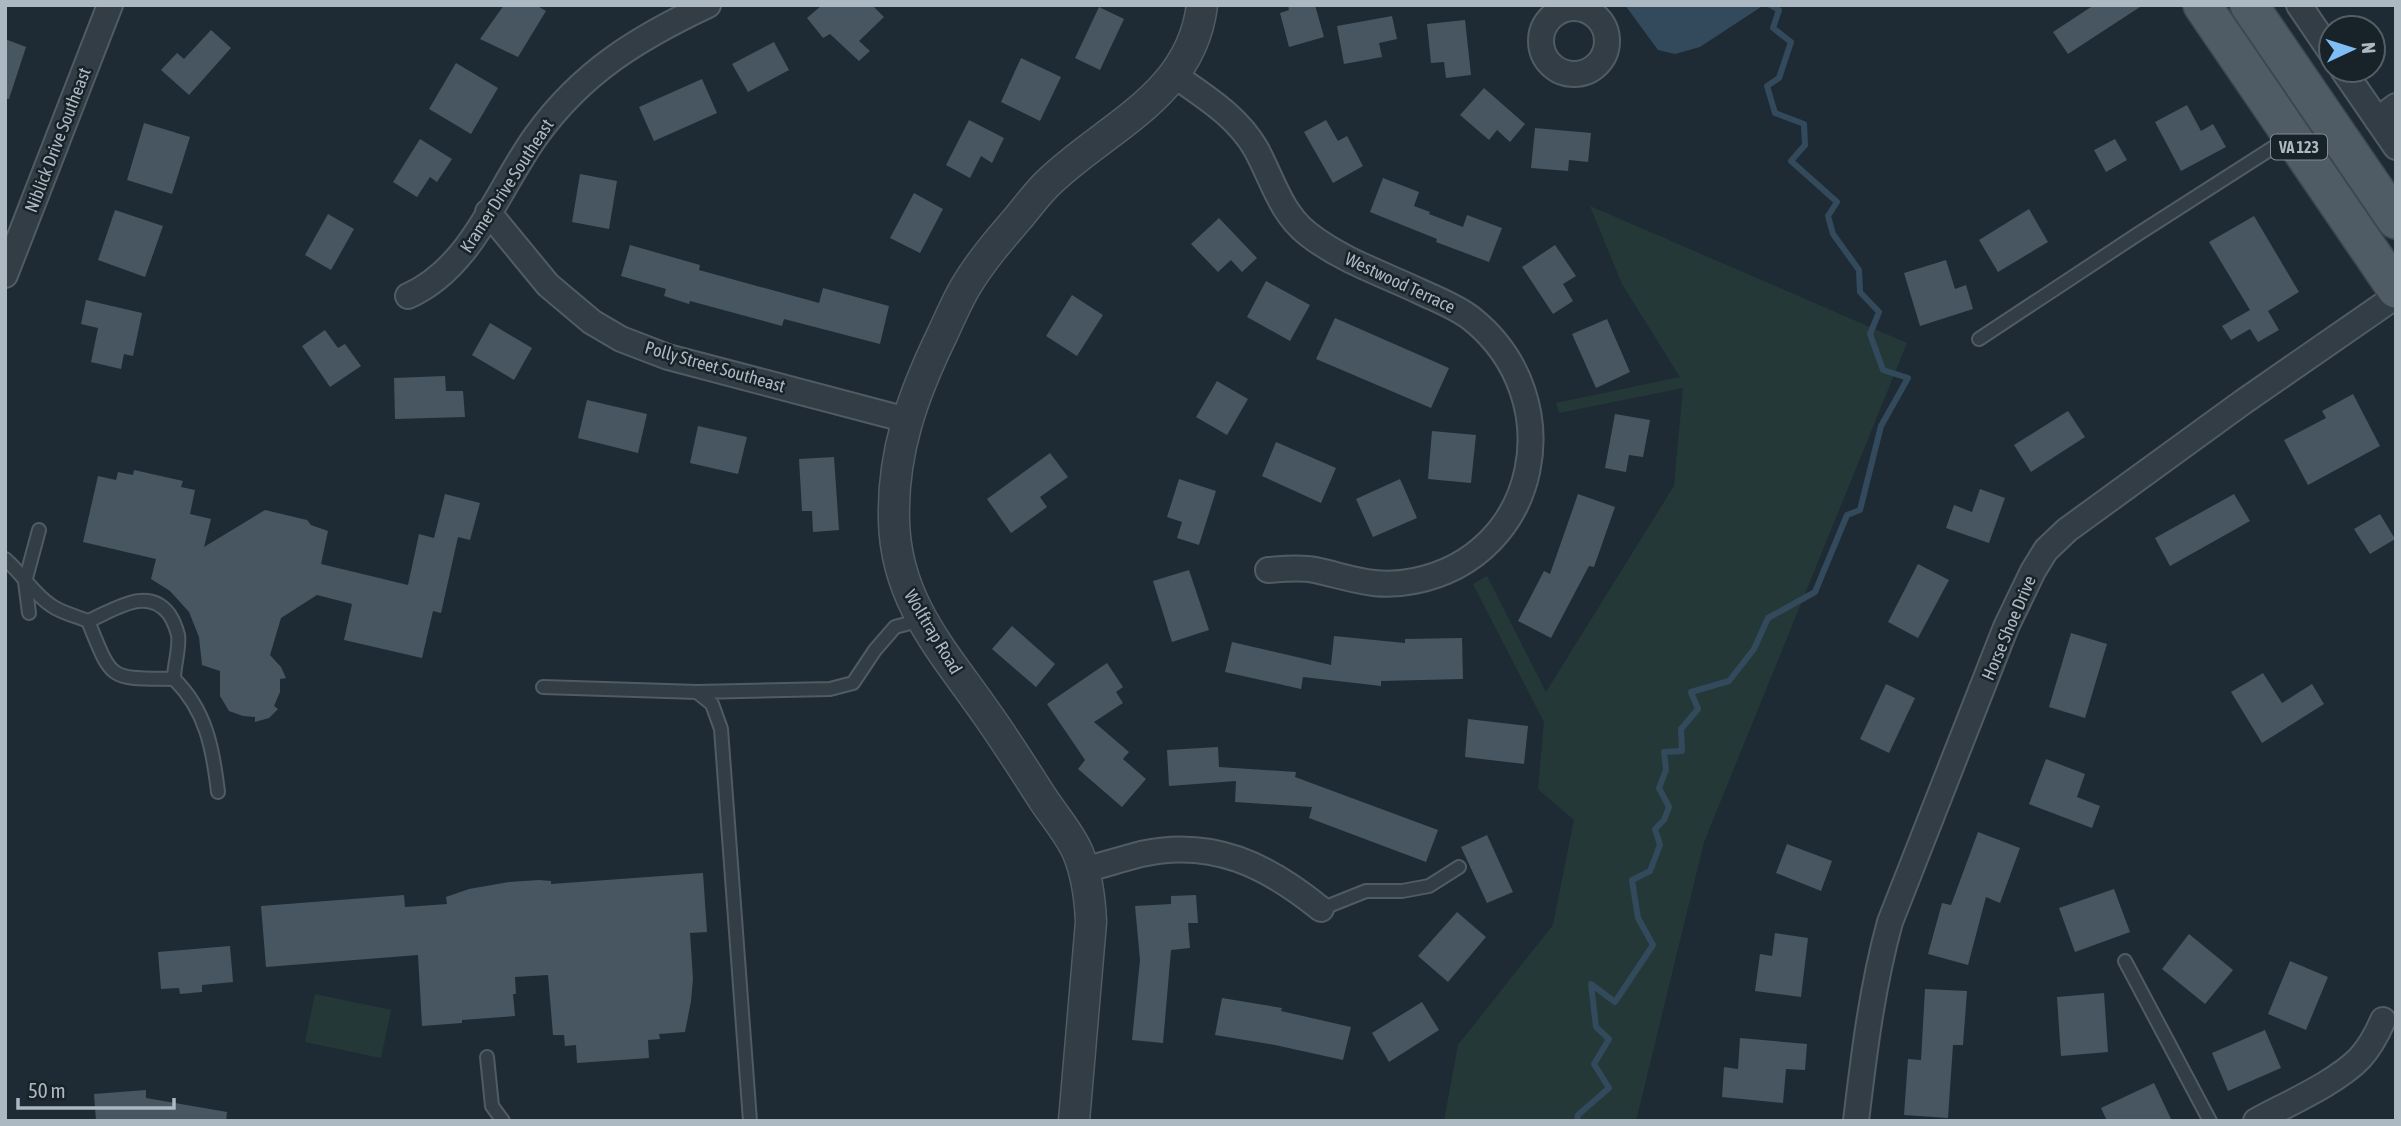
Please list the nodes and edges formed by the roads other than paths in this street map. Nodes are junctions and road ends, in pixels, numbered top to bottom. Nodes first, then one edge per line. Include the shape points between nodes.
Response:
1 (110, 5) edge
2 (708, 5) edge
3 (1202, 5) edge
4 (2202, 5) edge
5 (2249, 5) edge
6 (2299, 5) edge
7 (2317, 31) edge
8 (1174, 75) junction
9 (2357, 84) edge
10 (2386, 113) edge
11 (2291, 136) junction
12 (2396, 147) edge
13 (488, 212) junction
14 (2396, 220) edge
15 (5, 275) edge
16 (2396, 289) edge
17 (408, 296) dead end
18 (2396, 296) edge
19 (1979, 339) dead end
20 (907, 419) junction
21 (39, 530) dead end
22 (5, 559) edge
23 (1268, 570) dead end
24 (25, 582) junction
25 (29, 613) dead end
26 (921, 620) junction
27 (88, 621) junction
28 (174, 679) junction
29 (543, 687) dead end
30 (697, 692) junction
31 (218, 792) dead end
32 (1460, 867) dead end
33 (1084, 870) junction
34 (1321, 908) joint
35 (2125, 961) dead end
36 (2383, 1020) dead end
37 (487, 1057) dead end
38 (503, 1121) edge
39 (750, 1121) edge
40 (1074, 1121) edge
41 (1856, 1121) edge
42 (2210, 1121) edge
43 (2256, 1121) edge

1 - 15 street, Niblick Drive Southeast
2 - 13 street, Kramer Drive Southeast via 622,51 577,89 536,136
3 - 8 street, Wolftrap Road via 1191,46
4 - 11 main road, VA 123
5 - 14 main road, VA 123
6 - 7 street
8 - 20 street, Wolftrap Road via 1152,100 1047,183 993,248 965,287 918,385
8 - 23 street, Westwood Terrace via 1242,128 1275,192 1304,231 1326,247 1469,316 1505,352 1528,402 1532,435 1522,489 1496,534 1456,566 1412,582 1382,584 1313,570
9 - 10 street
10 - 12 street
11 - 16 main road, VA 123
11 - 19 lane
13 - 17 street, Kramer Drive Southeast via 459,259 439,278
13 - 20 street, Polly Street Southeast via 548,285 592,322 621,339 668,357
18 - 41 street, Horse Shoe Drive via 2067,530 2033,570 2006,627 1890,922 1865,1046
20 - 26 street, Wolftrap Road via 894,486 894,523 899,568
21 - 24 lane
22 - 24 lane
24 - 25 lane
24 - 27 lane via 52,606
26 - 30 lane via 895,627 853,683 830,689
26 - 33 street, Wolftrap Road via 1073,845
27 - 28 lane via 104,661 117,675
27 - 28 lane via 136,601 163,607 174,621 178,637
28 - 31 lane via 199,710 209,734
29 - 30 lane
30 - 39 lane via 712,704 722,729
32 - 34 lane via 1429,886 1366,891
33 - 34 street via 1143,854 1205,851 1267,870
33 - 40 street, Wolftrap Road via 1091,922
35 - 42 lane
36 - 43 street via 2361,1057 2343,1073
37 - 38 lane via 492,1107

